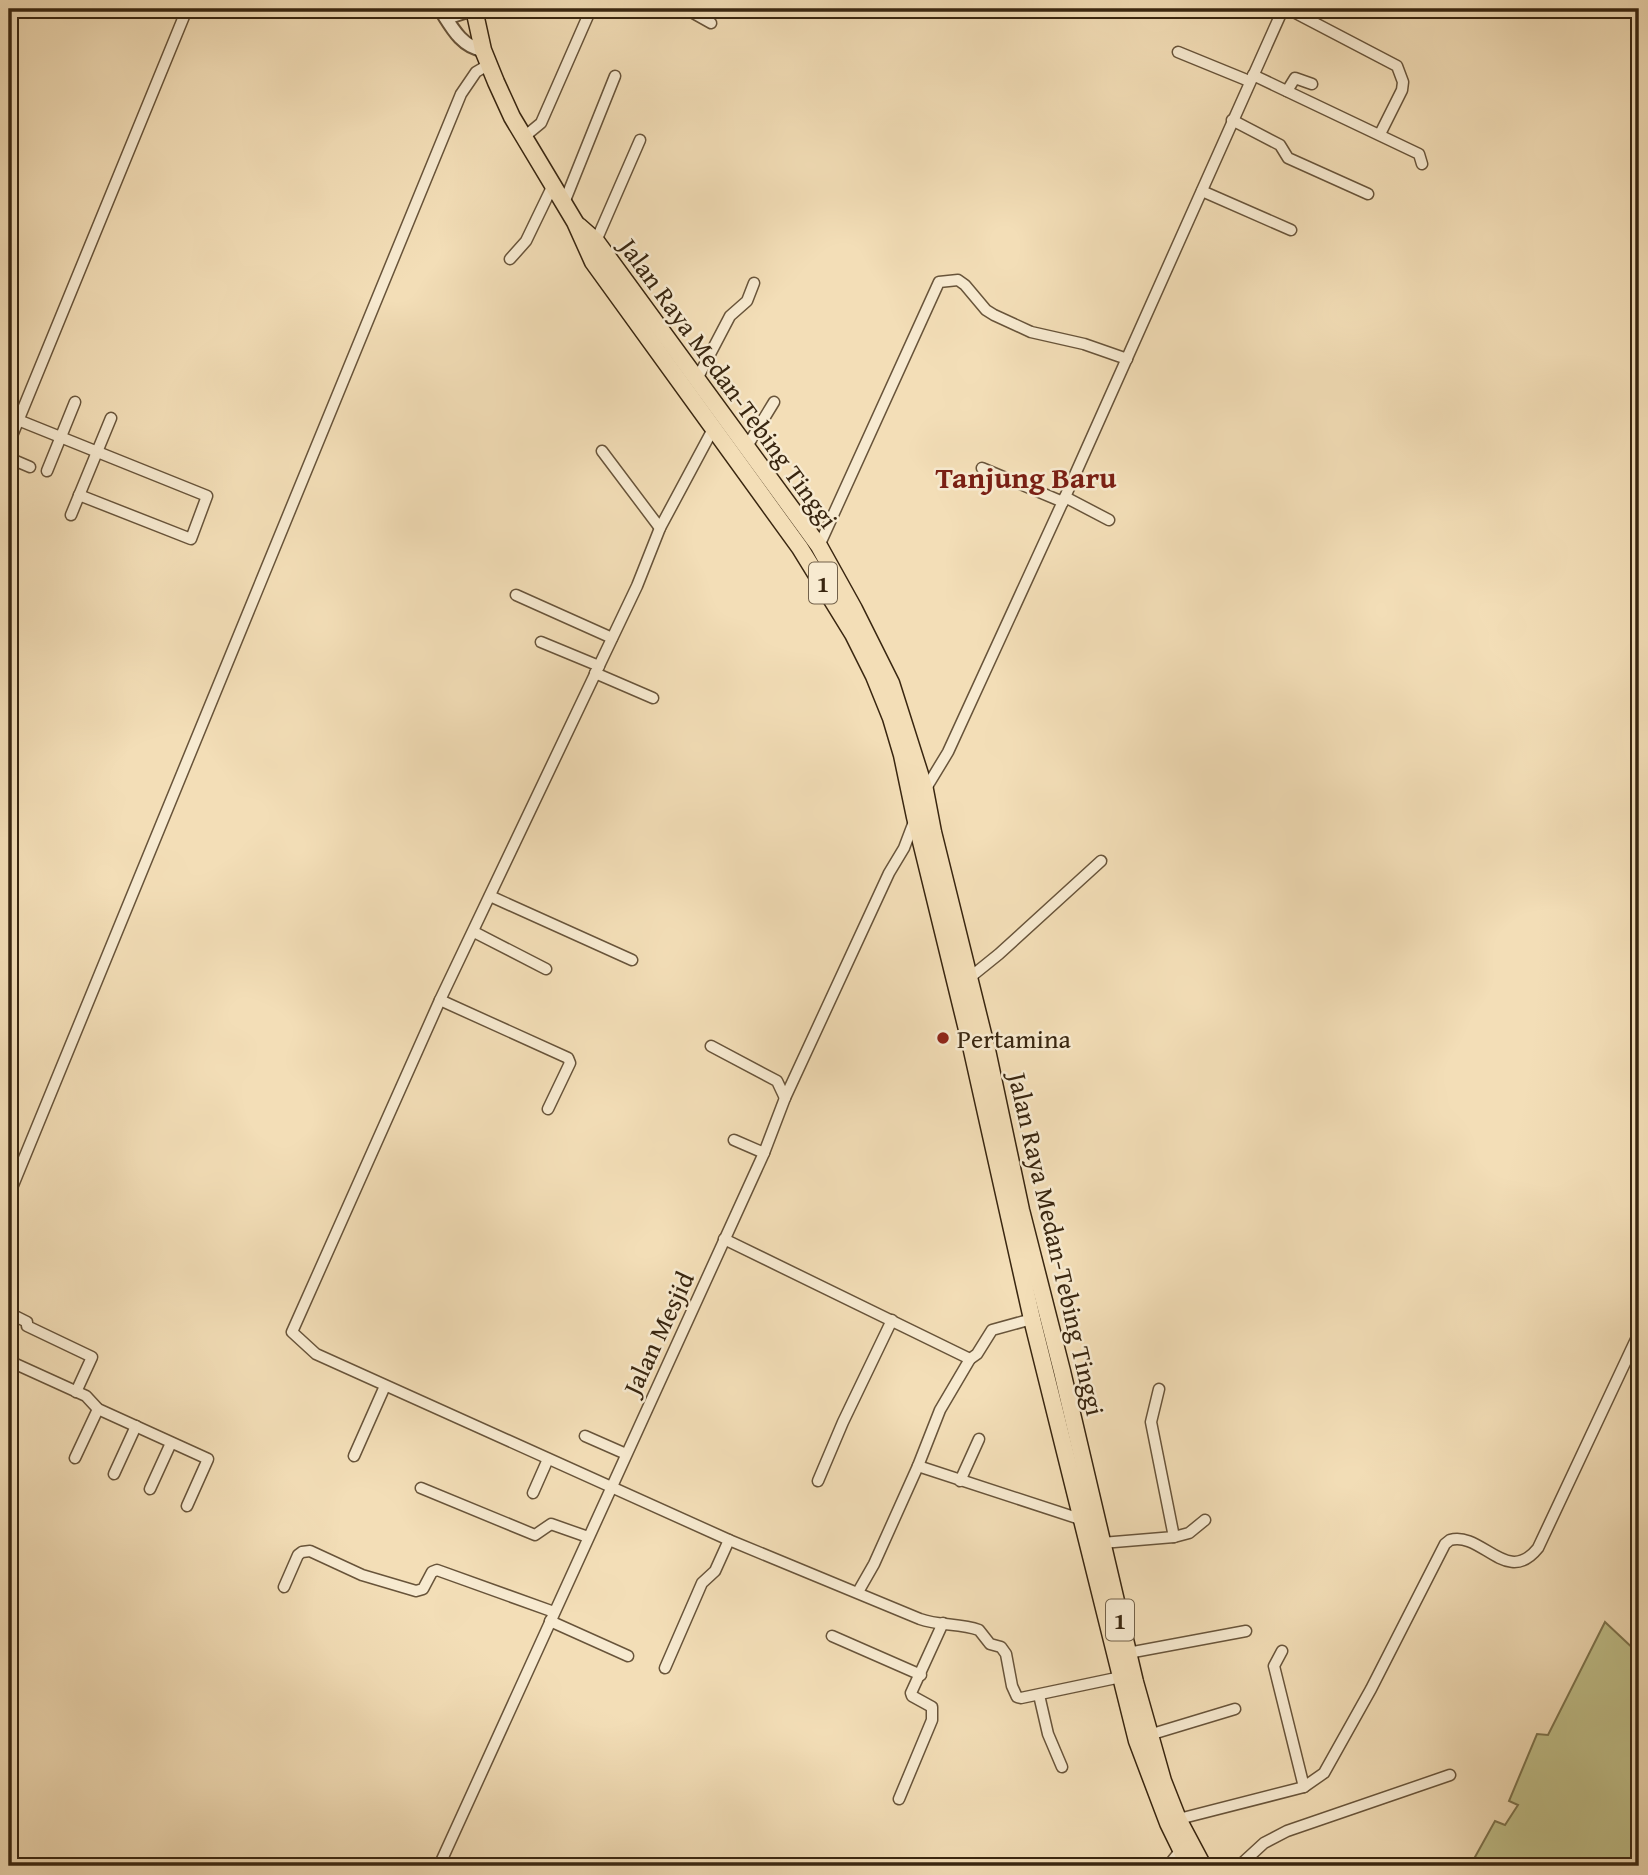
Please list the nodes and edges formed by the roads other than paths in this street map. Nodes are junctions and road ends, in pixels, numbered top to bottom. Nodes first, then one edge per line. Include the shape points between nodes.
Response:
1 (187, 9) edge
2 (474, 9) edge
3 (591, 9) edge
4 (686, 9) edge
5 (1285, 9) edge
6 (443, 13) edge
7 (711, 23) dead end
8 (1178, 52) dead end
9 (486, 58) junction
10 (615, 76) dead end
11 (1251, 78) junction
12 (1312, 84) dead end
13 (1287, 91) junction
14 (1232, 120) junction
15 (1380, 134) junction
16 (524, 137) junction
17 (640, 140) dead end
18 (1423, 163) dead end
19 (553, 185) junction
20 (1202, 191) junction
21 (1368, 194) dead end
22 (564, 203) junction
23 (575, 222) junction
24 (1291, 230) dead end
25 (596, 241) junction
26 (510, 259) dead end
27 (754, 283) dead end
28 (1127, 359) junction
29 (697, 379) junction
30 (75, 402) dead end
31 (774, 402) dead end
32 (111, 418) dead end
33 (18, 420) junction
34 (713, 429) junction
35 (61, 437) junction
36 (9, 443) edge
37 (746, 448) junction
38 (97, 452) junction
39 (602, 452) dead end
40 (9, 458) edge
41 (30, 467) dead end
42 (982, 468) dead end
43 (47, 471) dead end
44 (79, 495) junction
45 (1064, 499) junction
46 (71, 515) dead end
47 (1109, 520) dead end
48 (660, 528) junction
49 (818, 546) junction
50 (516, 595) dead end
51 (612, 638) junction
52 (541, 642) dead end
53 (597, 669) junction
54 (653, 698) dead end
55 (925, 790) junction
56 (915, 817) junction
57 (1101, 862) dead end
58 (491, 896) junction
59 (474, 932) junction
60 (632, 960) dead end
61 (546, 969) dead end
62 (968, 979) junction
63 (440, 1000) junction
64 (712, 1046) dead end
65 (785, 1098) junction
66 (548, 1109) dead end
67 (734, 1140) dead end
68 (764, 1153) junction
69 (13, 1170) edge
70 (9, 1195) edge
71 (723, 1240) junction
72 (9, 1313) edge
73 (1032, 1319) junction
74 (892, 1320) junction
75 (1639, 1333) edge
76 (971, 1359) junction
77 (9, 1361) edge
78 (1053, 1368) junction
79 (385, 1386) junction
80 (1159, 1389) dead end
81 (76, 1392) junction
82 (97, 1409) junction
83 (136, 1426) junction
84 (585, 1436) dead end
85 (979, 1439) dead end
86 (172, 1443) junction
87 (626, 1454) junction
88 (354, 1455) dead end
89 (75, 1458) dead end
90 (548, 1460) junction
91 (918, 1466) junction
92 (114, 1474) dead end
93 (818, 1481) dead end
94 (960, 1481) junction
95 (611, 1487) junction
96 (421, 1488) dead end
97 (150, 1489) dead end
98 (533, 1493) dead end
99 (187, 1506) dead end
100 (1083, 1520) junction
101 (1205, 1520) dead end
102 (588, 1537) junction
103 (1174, 1537) junction
104 (729, 1540) junction
105 (1102, 1543) junction
106 (284, 1587) dead end
107 (858, 1592) junction
108 (552, 1616) junction
109 (943, 1623) junction
110 (1246, 1631) dead end
111 (832, 1636) dead end
112 (1282, 1651) dead end
113 (1128, 1653) junction
114 (628, 1656) dead end
115 (665, 1668) dead end
116 (921, 1675) junction
117 (1121, 1677) junction
118 (1040, 1695) junction
119 (1235, 1709) dead end
120 (1149, 1735) junction
121 (1062, 1767) dead end
122 (1450, 1775) dead end
123 (1304, 1787) junction
124 (899, 1799) dead end
125 (1173, 1821) junction
126 (1181, 1851) junction
127 (439, 1866) edge
128 (1168, 1866) edge
129 (1189, 1866) edge
130 (1203, 1866) edge
131 (1239, 1866) edge

1 - 33 street
2 - 6 street
2 - 9 highway, Jalan Raya Medan-Tebing Tinggi / 1
3 - 16 street via 541,123
4 - 7 street
5 - 11 street
5 - 15 street via 1400,71 1402,90
6 - 9 street via 464,43
8 - 11 street
9 - 16 highway, Jalan Raya Medan-Tebing Tinggi / 1
9 - 69 street via 461,94
10 - 22 street
11 - 13 street
11 - 14 street
12 - 13 street via 1295,78
13 - 15 street
14 - 20 street
14 - 21 street via 1280,145 1287,158
15 - 18 street via 1419,154
16 - 19 highway, Jalan Raya Medan-Tebing Tinggi / 1
17 - 25 street
19 - 22 highway, Jalan Raya Medan-Tebing Tinggi / 1
19 - 26 street via 526,241
20 - 24 street
20 - 28 street
22 - 23 highway, Jalan Raya Medan-Tebing Tinggi / 1
23 - 25 highway, Jalan Raya Medan-Tebing Tinggi / 1
23 - 34 highway, Jalan Raya Medan-Tebing Tinggi / 1 via 598,271
25 - 29 highway, Jalan Raya Medan-Tebing Tinggi / 1
27 - 29 street via 747,301 730,316
28 - 45 street
28 - 49 street via 1031,332 986,310 958,280 939,282
29 - 37 highway, Jalan Raya Medan-Tebing Tinggi / 1
30 - 35 street
31 - 37 street
32 - 38 street
33 - 35 street
33 - 36 street
34 - 48 street
34 - 56 highway, Jalan Raya Medan-Tebing Tinggi / 1 via 800,548 853,634 891,719
35 - 38 street
35 - 43 street
37 - 49 highway, Jalan Raya Medan-Tebing Tinggi / 1
38 - 44 street
38 - 44 street via 206,496 191,539
39 - 48 street
40 - 41 street
42 - 45 street
44 - 46 street
45 - 47 street
45 - 55 street via 948,752
48 - 51 street
49 - 55 highway, Jalan Raya Medan-Tebing Tinggi / 1 via 885,669
50 - 51 street
51 - 53 street
52 - 53 street
53 - 54 street
53 - 58 street
55 - 62 highway, Jalan Raya Medan-Tebing Tinggi / 1
56 - 65 street, Jalan Mesjid
56 - 73 highway, Jalan Raya Medan-Tebing Tinggi / 1
57 - 62 street
58 - 59 street
58 - 60 street
59 - 61 street
59 - 63 street
62 - 78 highway, Jalan Raya Medan-Tebing Tinggi / 1 via 990,1063
63 - 66 street via 568,1058 570,1063
63 - 79 street via 292,1332 316,1354
64 - 65 street via 777,1081
65 - 68 street, Jalan Mesjid
67 - 68 street
68 - 71 street, Jalan Mesjid
69 - 70 street
71 - 74 street
71 - 87 street, Jalan Mesjid
72 - 81 street via 92,1357
73 - 76 street via 992,1330
73 - 78 highway, Jalan Raya Medan-Tebing Tinggi / 1
74 - 76 street
74 - 93 street
75 - 123 street via 1538,1548 1518,1563 1462,1539 1445,1544 1330,1765
76 - 91 street via 940,1410
77 - 81 street
78 - 100 highway, Jalan Raya Medan-Tebing Tinggi / 1
78 - 105 highway, Jalan Raya Medan-Tebing Tinggi / 1
79 - 88 street
79 - 90 street
80 - 103 street via 1151,1422
81 - 82 street
82 - 83 street
82 - 89 street
83 - 86 street
83 - 92 street
84 - 87 street
85 - 94 street
86 - 97 street
86 - 99 street via 208,1459
87 - 95 street, Jalan Mesjid
90 - 95 street
90 - 98 street
91 - 94 street
91 - 107 street
94 - 100 street
95 - 102 street, Jalan Mesjid
95 - 104 street
96 - 102 street via 535,1535 551,1524
100 - 117 highway, Jalan Raya Medan-Tebing Tinggi / 1
101 - 103 street via 1189,1534
102 - 108 street, Jalan Mesjid
103 - 105 street
104 - 107 street
104 - 115 street via 715,1571 702,1583
105 - 113 highway, Jalan Raya Medan-Tebing Tinggi / 1
106 - 108 street via 298,1555 310,1551 362,1575 416,1591 423,1590 437,1570
107 - 109 street via 920,1619
108 - 114 street
108 - 127 street, Jalan Mesjid
109 - 116 street
109 - 118 street via 983,1632 989,1644 1006,1654 1017,1697
110 - 113 street
111 - 116 street
112 - 123 street via 1274,1665
113 - 120 highway, Jalan Raya Medan-Tebing Tinggi / 1
116 - 124 street via 912,1694 934,1713
117 - 118 street
117 - 125 highway, Jalan Raya Medan-Tebing Tinggi / 1 via 1137,1741
118 - 121 street via 1048,1734
119 - 120 street
120 - 125 highway, Jalan Raya Medan-Tebing Tinggi / 1
122 - 131 street via 1287,1831 1268,1840
123 - 125 street
125 - 126 highway, Jalan Raya Medan-Tebing Tinggi / 1
125 - 130 highway, Jalan Raya Medan-Tebing Tinggi / 1
126 - 128 street
126 - 129 highway, Jalan Raya Medan-Tebing Tinggi / 1

